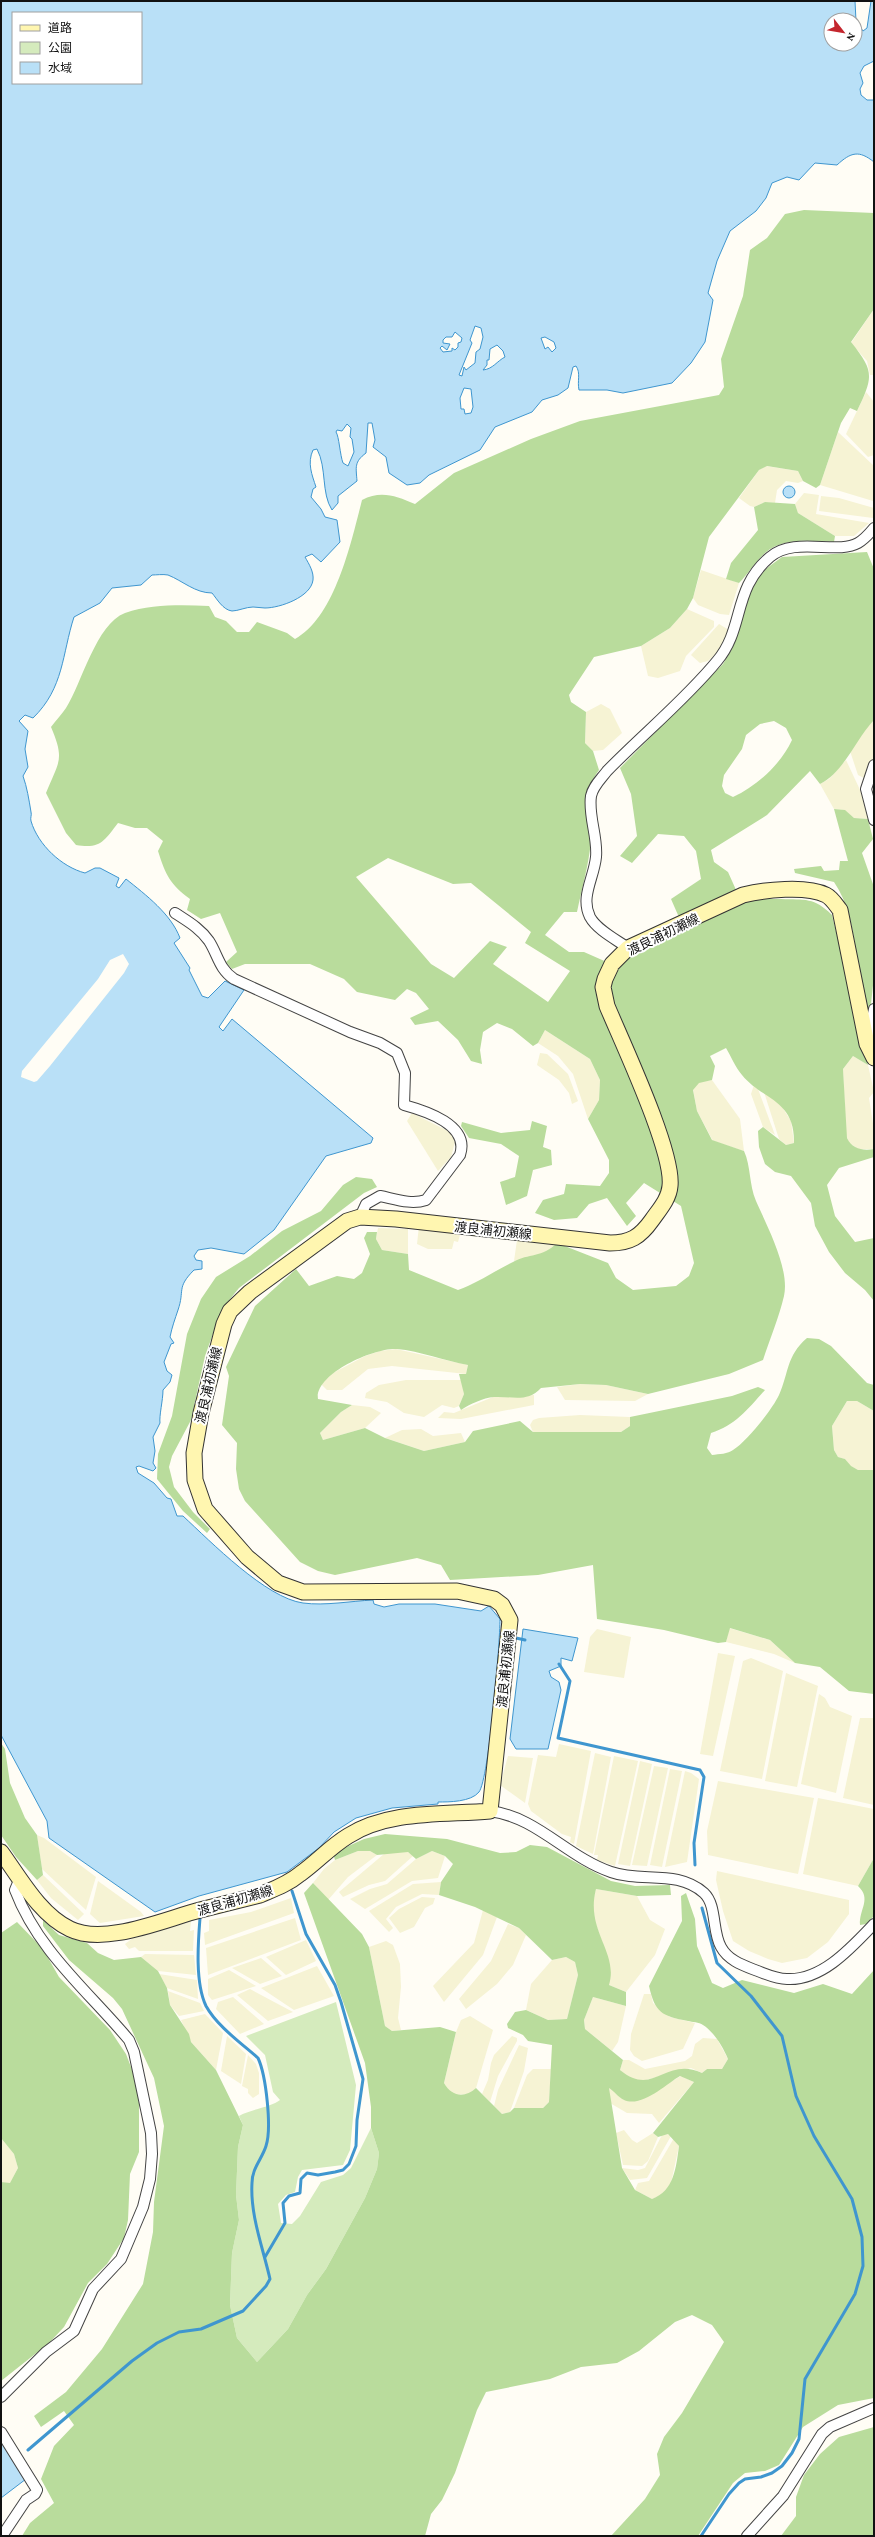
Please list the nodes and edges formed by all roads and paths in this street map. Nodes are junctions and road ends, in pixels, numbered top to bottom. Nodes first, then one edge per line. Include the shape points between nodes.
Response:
1 (874, 528) edge
2 (874, 765) edge
3 (874, 820) edge
4 (175, 913) dead end
5 (628, 948) junction
6 (874, 1009) edge
7 (867, 1044) junction
8 (874, 1058) edge
9 (360, 1217) junction
10 (490, 1811) junction
11 (1, 1852) edge
12 (20, 1878) junction
13 (874, 1924) edge
14 (1, 2397) edge
15 (874, 2408) edge
16 (1, 2432) edge
17 (2, 2536) edge
18 (748, 2536) edge

1 - 5 street via 864,539 852,546 793,547 770,557 746,584 732,636 718,661 623,754 594,787 591,805 597,838 596,859 587,892 588,908 596,925
2 - 3 street via 866,788
4 - 9 street via 208,940 222,968 234,979 380,1043 397,1053 405,1073 404,1105 445,1122 459,1135 462,1148 460,1155 426,1200 417,1203 380,1196 366,1204
5 - 7 main road, 渡良浦初瀬線 via 754,892 776,889 823,894 834,901 840,910
5 - 9 main road, 渡良浦初瀬線 via 612,964 605,979 604,996 661,1143 670,1185 661,1208 642,1234 633,1240 610,1243
6 - 7 street
7 - 8 main road, 渡良浦初瀬線
9 - 10 main road, 渡良浦初瀬線 via 332,1230 250,1292 230,1311 219,1338 201,1413 194,1452 195,1480 201,1500 211,1517 261,1571 289,1588 313,1594 420,1589 457,1591 482,1594 502,1605 510,1620
10 - 12 main road, 渡良浦初瀬線 via 431,1814 377,1823 348,1835 299,1875 277,1888 260,1895 112,1933 96,1934 70,1930 48,1914
10 - 13 street via 500,1812 534,1825 578,1857 613,1873 682,1880 696,1887 705,1893 710,1904 718,1942 725,1954 775,1978 800,1979 817,1972 847,1950
11 - 12 main road, 渡良浦初瀬線
12 - 14 street via 16,1890 21,1904 61,1967 128,2040 134,2052 146,2105 152,2154 148,2194 121,2259 93,2289 74,2331 46,2352
15 - 18 street via 830,2427 822,2434 783,2496
16 - 17 street via 37,2490 26,2500

